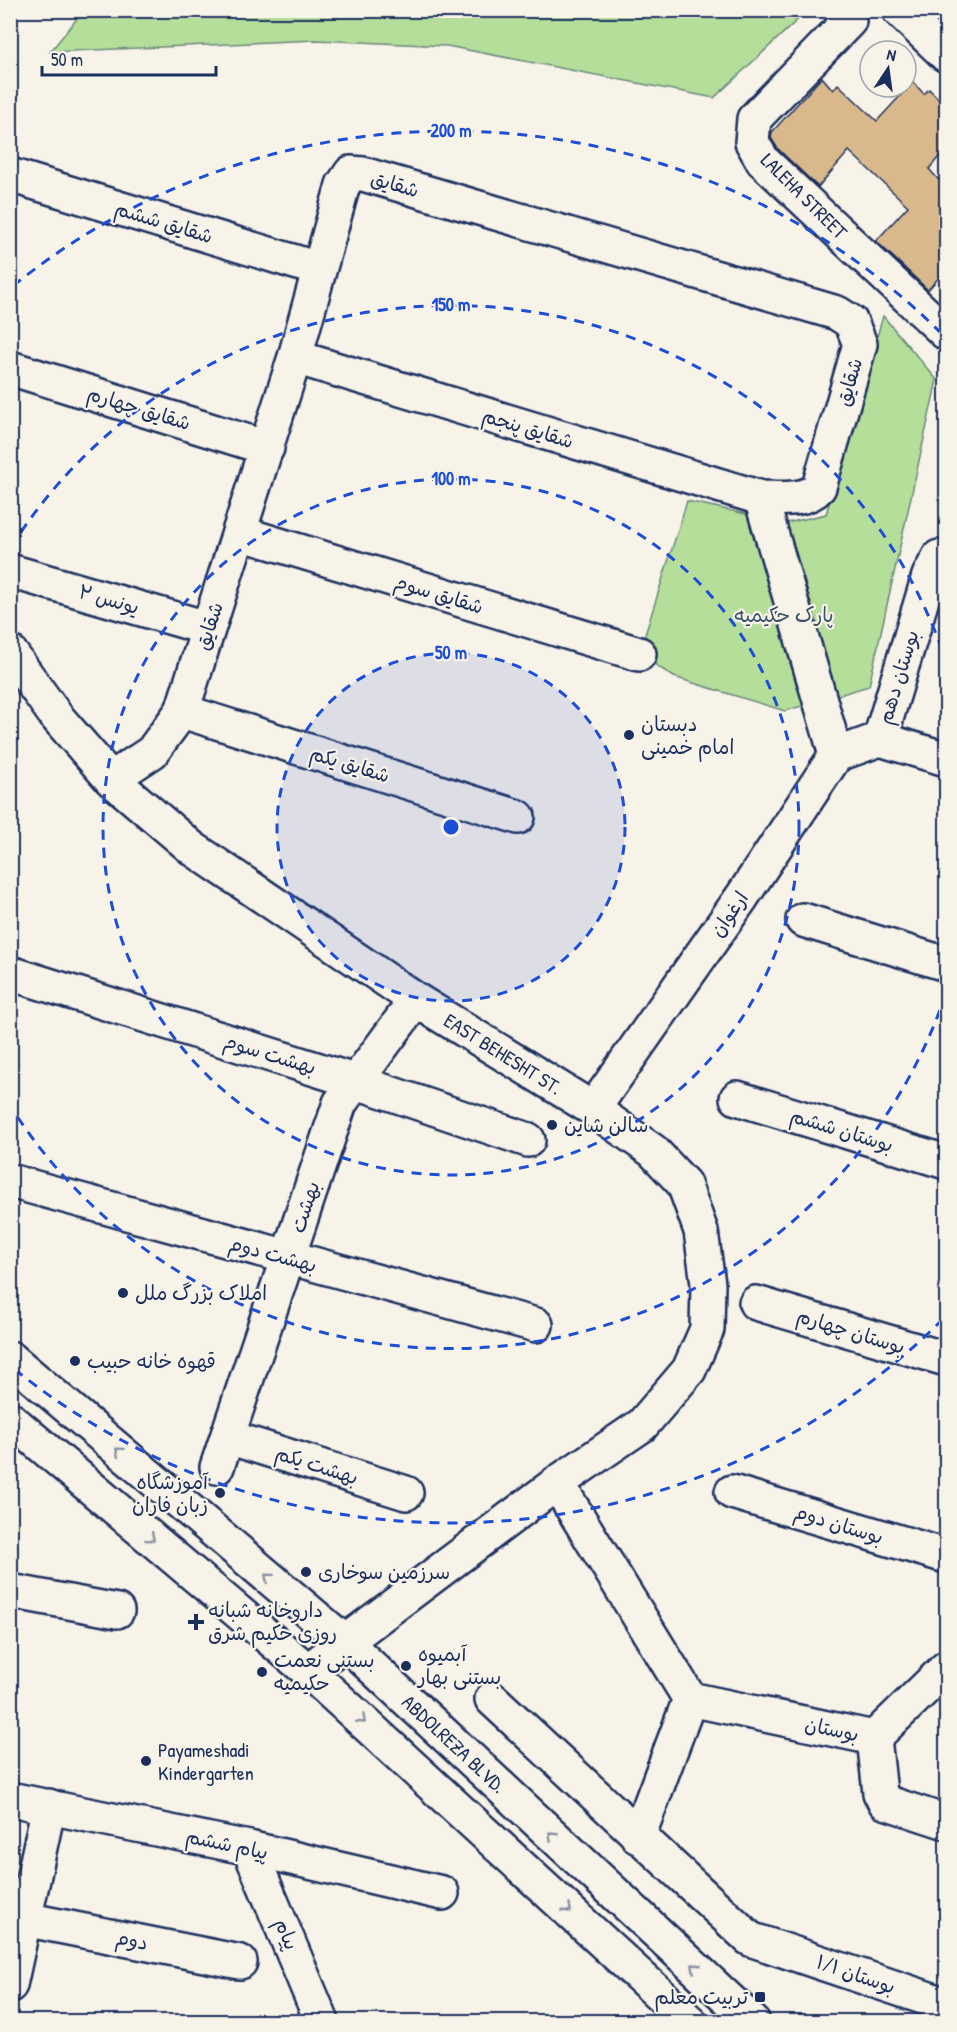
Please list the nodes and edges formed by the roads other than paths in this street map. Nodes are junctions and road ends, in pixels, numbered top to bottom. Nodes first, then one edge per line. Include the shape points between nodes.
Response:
1 (899, 10) edge
2 (849, 21) dead end
3 (946, 55) edge
4 (10, 175) edge
5 (318, 269) junction
6 (946, 333) edge
7 (295, 357) junction
8 (10, 368) edge
9 (267, 448) junction
10 (761, 498) junction
11 (240, 533) junction
12 (946, 556) edge
13 (10, 571) edge
14 (207, 628) junction
15 (10, 652) edge
16 (639, 654) dead end
17 (182, 711) junction
18 (880, 739) junction
19 (836, 755) junction
20 (946, 759) edge
21 (111, 779) junction
22 (518, 817) dead end
23 (803, 920) dead end
24 (946, 964) edge
25 (10, 973) edge
26 (416, 999) junction
27 (354, 1081) junction
28 (737, 1098) dead end
29 (592, 1109) junction
30 (528, 1140) dead end
31 (946, 1162) edge
32 (10, 1182) edge
33 (288, 1259) junction
34 (756, 1303) dead end
35 (536, 1325) dead end
36 (10, 1358) edge
37 (946, 1359) edge
38 (10, 1419) edge
39 (228, 1437) junction
40 (217, 1467) dead end
41 (557, 1483) junction
42 (732, 1492) dead end
43 (406, 1493) dead end
44 (946, 1556) edge
45 (10, 1591) edge
46 (117, 1611) dead end
47 (345, 1642) junction
48 (946, 1668) edge
49 (309, 1671) junction
50 (492, 1699) dead end
51 (690, 1699) junction
52 (874, 1738) junction
53 (10, 1799) edge
54 (49, 1806) junction
55 (946, 1822) edge
56 (638, 1837) junction
57 (249, 1848) junction
58 (442, 1893) dead end
59 (24, 1919) junction
60 (240, 1962) dead end
61 (10, 1985) edge
62 (932, 2000) dead end
63 (322, 2022) edge
64 (690, 2022) edge
65 (753, 2022) edge

1 - 3 street
2 - 6 street, LALEHA STREET via 754,119 752,141 763,161
4 - 5 street, شقایق ششم
5 - 7 street, شقایق
5 - 10 street, شقایق via 343,184 351,173 837,313 851,322 860,344 819,487 808,496
7 - 9 street, شقایق
7 - 10 street, شقایق پنجم
8 - 9 street, شقایق چهارم
9 - 11 street, شقایق
10 - 19 street
11 - 14 street, شقایق
11 - 16 street, شقایق سوم
12 - 18 street, بوستان دهم via 939,557 929,576
13 - 14 street, یونس ۲
14 - 17 street, شقایق
15 - 21 street, EAST BEHESHT ST. via 56,716
17 - 21 street, شقایق via 152,752
17 - 22 street, شقایق یکم
18 - 19 street
18 - 20 street, بوستان دهم
19 - 29 street, ارغوان via 742,897
21 - 26 street, EAST BEHESHT ST. via 192,848
23 - 24 street
25 - 27 street, بهشت سوم
26 - 27 street, بهشت
26 - 29 street, EAST BEHESHT ST.
27 - 30 street, بهشت سوم
27 - 33 street, بهشت via 340,1102
28 - 31 street, بوستان ششم
29 - 41 street, EAST BEHESHT ST. via 653,1151 684,1184 701,1231 708,1284 707,1329 689,1370 642,1425
32 - 33 street, بهشت دوم
33 - 35 street, بهشت دوم
33 - 39 street, بهشت
34 - 37 street, بوستان چهارم
47 -> 36 street, ABDOLREZA BLVD.
38 -> 49 street
39 - 40 street, بهشت
39 - 43 street, بهشت یکم
41 - 47 street, EAST BEHESHT ST.
41 - 51 street
42 - 44 street, بوستان دوم
45 - 46 street
47 - 49 street, EAST BEHESHT ST.
65 -> 47 street, ABDOLREZA BLVD.
48 - 52 street, بوستان
49 -> 64 street
50 - 56 street, بوستان ۱/۱
51 - 52 street, بوستان
51 - 56 street
52 - 55 street via 880,1792 885,1802
53 - 54 street, پیام ششم
54 - 57 street, پیام ششم
54 - 59 street
56 - 62 street, بوستان ۱/۱ via 750,1939
57 - 58 street, پیام ششم
57 - 63 street, پیام
59 - 60 street, دوم
59 - 61 street

